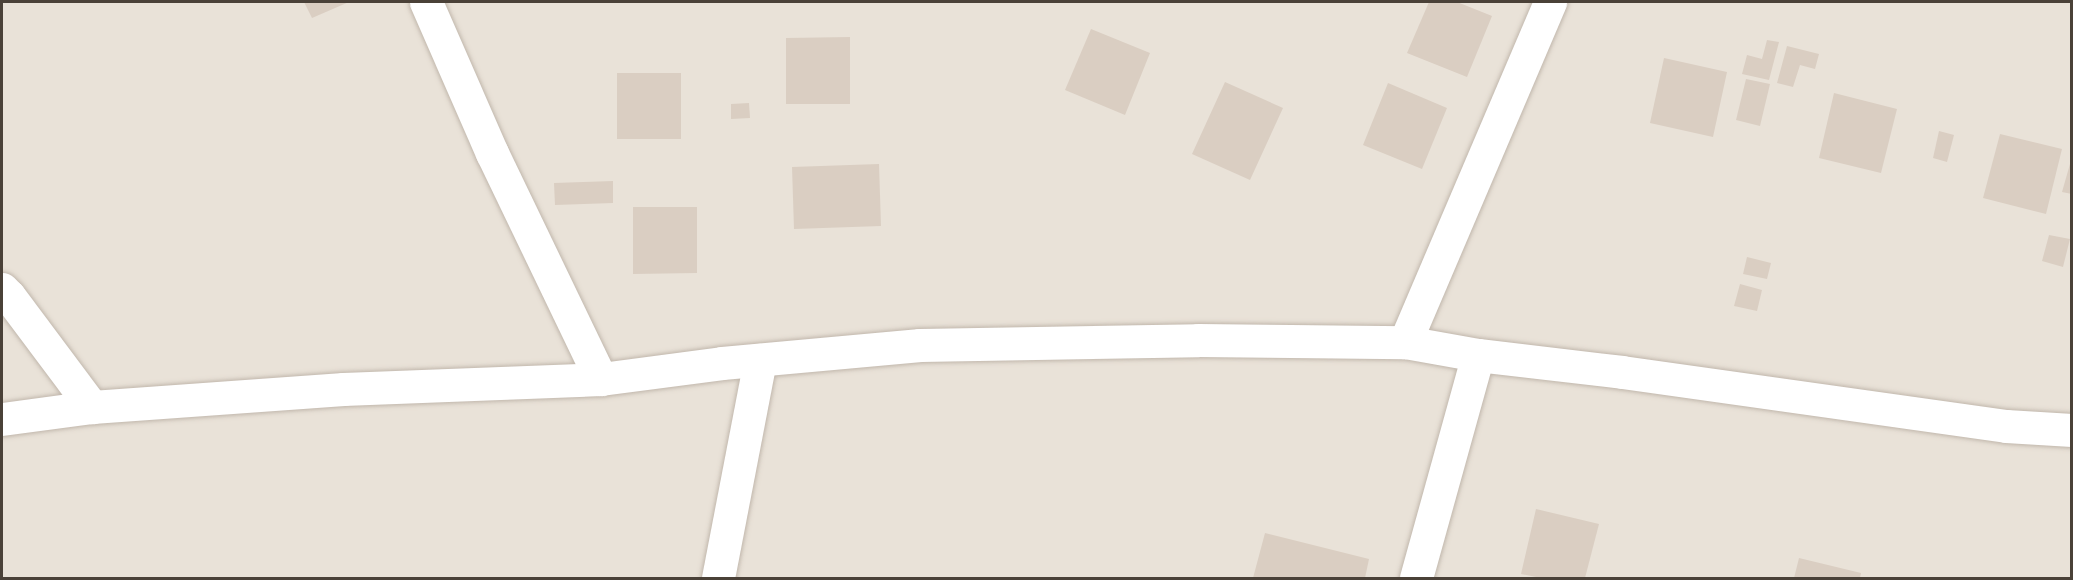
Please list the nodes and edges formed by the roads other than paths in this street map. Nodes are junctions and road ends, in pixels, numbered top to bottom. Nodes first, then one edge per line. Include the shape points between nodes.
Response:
1 (426, 2) edge
2 (1550, 2) edge
3 (2, 289) edge
4 (1405, 342) junction
5 (1478, 355) junction
6 (760, 360) junction
7 (601, 379) junction
8 (92, 407) junction
9 (2, 419) edge
10 (2072, 430) edge
11 (718, 579) edge
12 (1416, 579) edge

1 - 7 street via 492,153
2 - 4 street
3 - 8 street
4 - 5 street
4 - 6 street via 1198,340 920,345
5 - 10 street via 2006,426
5 - 12 street
6 - 7 street
6 - 11 street
7 - 8 street via 343,389
8 - 9 street

